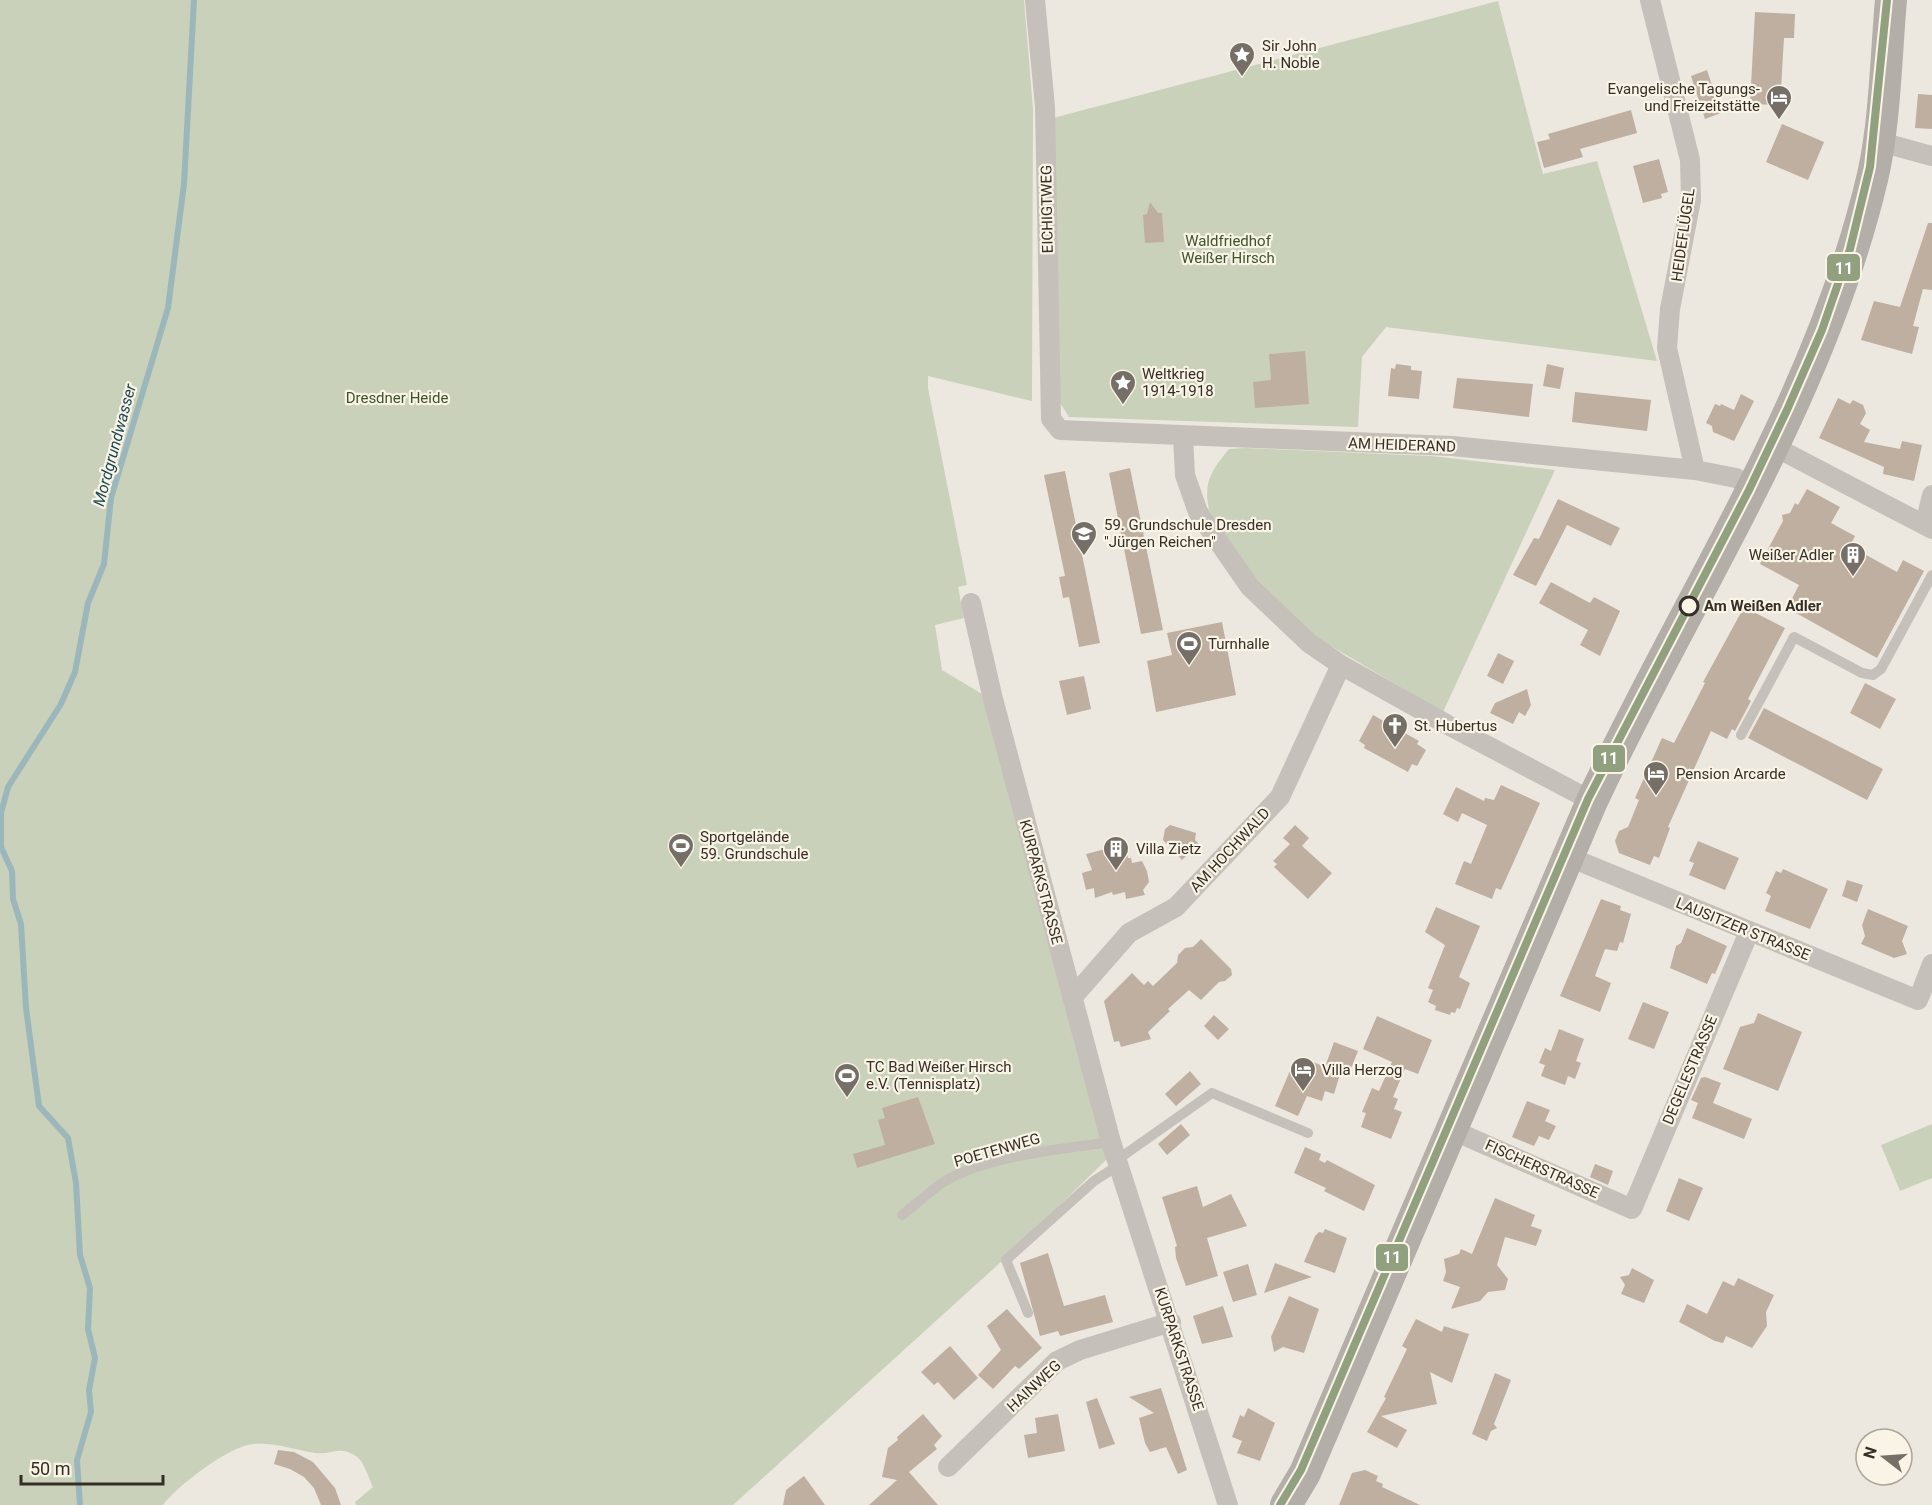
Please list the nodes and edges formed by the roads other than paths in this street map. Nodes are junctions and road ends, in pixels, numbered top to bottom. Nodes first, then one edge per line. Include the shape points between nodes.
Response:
1 (1035, 0) edge
2 (1650, 0) edge
3 (1891, 0) edge
4 (1877, 141) junction
5 (1932, 156) edge
6 (1051, 419) joint
7 (1183, 437) junction
8 (1775, 447) junction
9 (1695, 470) junction
10 (1754, 488) junction
11 (1932, 495) edge
12 (1928, 527) edge
13 (1932, 575) edge
14 (971, 603) dead end
15 (1341, 665) junction
16 (1741, 735) dead end
17 (1592, 801) junction
18 (1569, 857) junction
19 (1749, 932) junction
20 (1932, 964) edge
21 (1072, 998) junction
22 (1452, 1130) junction
23 (1308, 1133) dead end
24 (1116, 1156) junction
25 (1632, 1209) joint
26 (902, 1215) dead end
27 (1028, 1313) dead end
28 (1171, 1322) junction
29 (948, 1467) dead end
30 (1228, 1505) edge
31 (1286, 1505) edge

1 - 6 street, EICHIGTWEG via 1045,107
2 - 9 street, HEIDEFLÜGEL via 1690,160 1691,200 1670,309 1667,348
3 - 4 main road
4 - 5 street
4 - 8 main road via 1869,190 1840,289
6 - 7 street, AM HEIDERAND via 1060,430
7 - 9 street, AM HEIDERAND via 1452,446
7 - 15 street via 1185,475 1198,512 1223,549 1250,587 1309,643
8 - 10 main road
8 - 12 street
9 - 10 street, AM HEIDERAND via 1736,478
10 - 17 main road
11 - 12 street
13 - 16 lane via 1881,669 1873,675 1794,637
14 - 21 street, KURPARKSTRASSE
15 - 17 street
15 - 21 street, AM HOCHWALD via 1280,796 1176,907 1129,933
17 - 18 main road
18 - 19 street, LAUSITZER STRASSE
18 - 22 main road
19 - 20 street, LAUSITZER STRASSE via 1918,1000
19 - 25 street, DEGELESTRASSE
21 - 24 street, KURPARKSTRASSE
22 - 25 street, FISCHERSTRASSE
22 - 31 main road via 1305,1473
23 - 24 lane via 1212,1093
24 - 26 lane, POETENWEG via 1024,1155 943,1182
24 - 27 lane via 1094,1182 1006,1260
24 - 28 street, KURPARKSTRASSE
28 - 29 street, HAINWEG via 1057,1361
28 - 30 street, KURPARKSTRASSE

